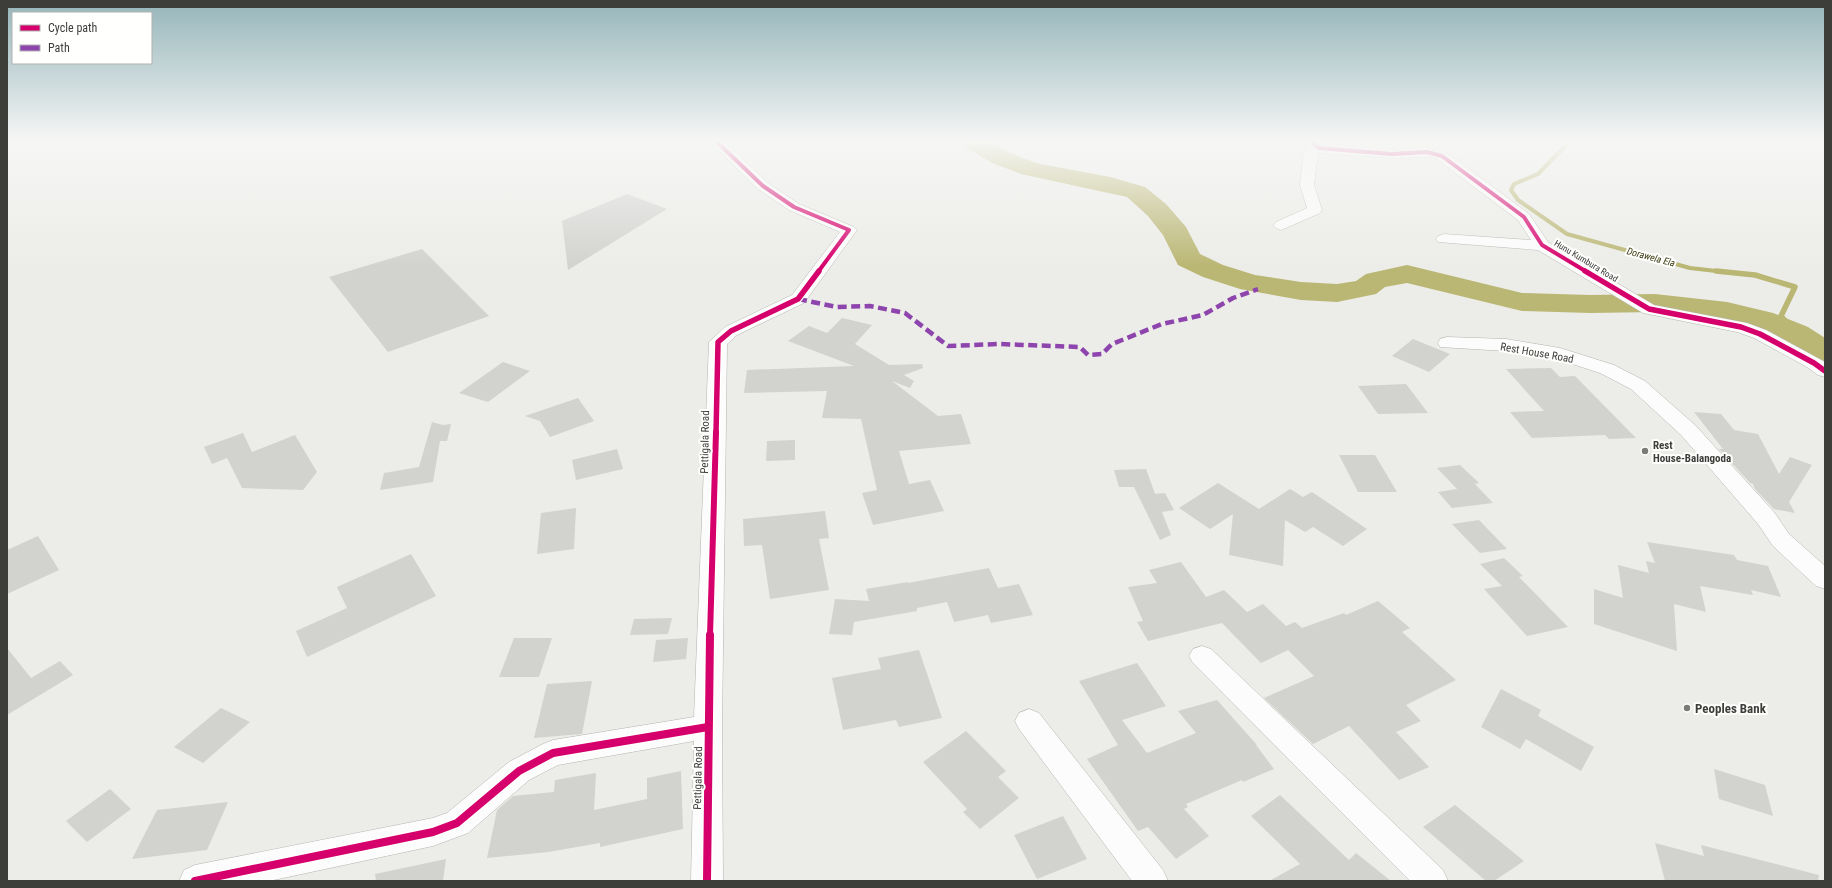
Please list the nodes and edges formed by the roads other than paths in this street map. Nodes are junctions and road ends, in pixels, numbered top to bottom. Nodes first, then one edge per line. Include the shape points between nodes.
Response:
1 (760, 183) edge
2 (1307, 183) edge
3 (1479, 183) edge
4 (1281, 225) dead end
5 (1444, 239) dead end
6 (1542, 245) junction
7 (1447, 344) dead end
8 (1825, 371) edge
9 (1825, 580) edge
10 (1202, 656) dead end
11 (1029, 721) dead end
12 (708, 727) junction
13 (195, 881) edge
14 (707, 881) edge
15 (1152, 881) edge
16 (1432, 881) edge

1 - 12 street, Pettigala Road via 794,206 849,230 798,299 731,331 718,342
2 - 4 street via 1315,210
3 - 6 street, Hunu Kumbura Road via 1524,217
5 - 6 street
6 - 8 street, Hunu Kumbura Road via 1649,309 1741,327 1760,334
7 - 9 street, Rest House Road via 1506,345 1560,354 1607,369 1638,385 1688,430 1766,518 1781,540
10 - 16 street
11 - 15 street
12 - 13 street via 553,753 519,771 457,823 433,832
12 - 14 street, Pettigala Road

